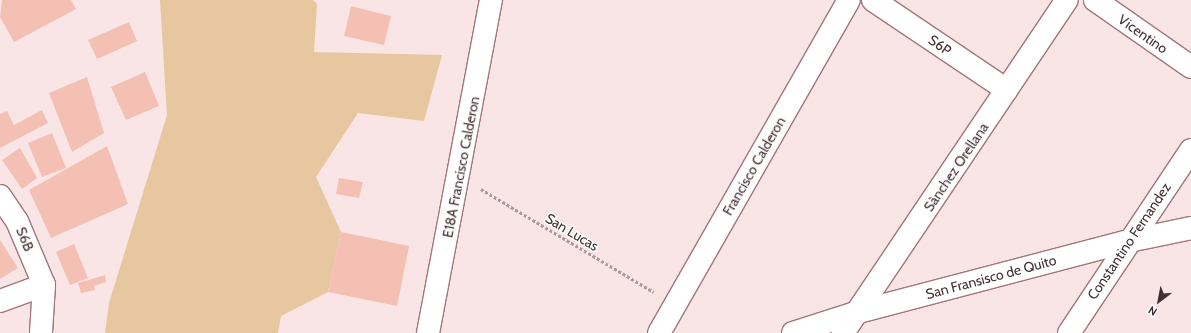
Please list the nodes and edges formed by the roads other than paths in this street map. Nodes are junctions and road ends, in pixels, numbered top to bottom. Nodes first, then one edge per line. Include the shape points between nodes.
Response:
1 (491, 0) edge
2 (849, 0) edge
3 (873, 0) edge
4 (1067, 0) edge
5 (1095, 0) edge
6 (1191, 67) edge
7 (1007, 90) junction
8 (1191, 150) edge
9 (0, 196) edge
10 (1191, 228) edge
11 (1129, 241) junction
12 (44, 285) junction
13 (0, 301) edge
14 (858, 312) junction
15 (41, 333) edge
16 (428, 333) edge
17 (659, 333) edge
18 (793, 333) edge
19 (843, 333) edge
20 (1069, 333) edge

1 - 16 street, E18A Francisco Calderon
2 - 17 street, Francisco Calderon
3 - 7 street, S6P
4 - 7 street, Sànchez Orellana
5 - 6 street, Vicentino
7 - 14 street, Sànchez Orellana
8 - 11 street, Constantino Fernandez
9 - 12 street, S6B via 18,221
10 - 11 street, San Fransisco de Quito
11 - 14 street, San Fransisco de Quito
11 - 20 street, Constantino Fernandez
12 - 13 street
12 - 15 street
14 - 18 street, San Fransisco de Quito
14 - 19 street, Sànchez Orellana

